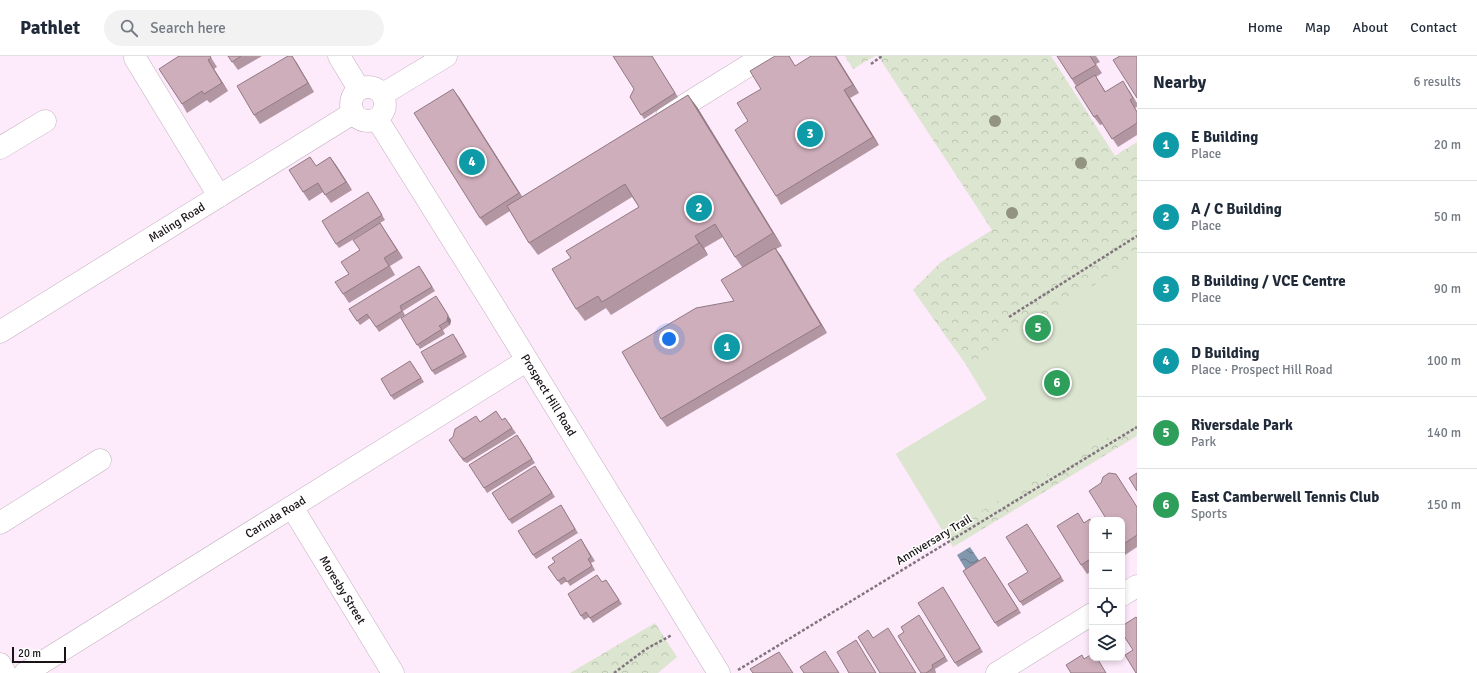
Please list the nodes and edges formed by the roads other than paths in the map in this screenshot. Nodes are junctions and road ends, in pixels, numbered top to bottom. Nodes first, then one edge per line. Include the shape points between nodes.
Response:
1 (339, 56) edge
2 (446, 56) edge
3 (764, 56) edge
4 (135, 58) dead end
5 (358, 89) junction
6 (383, 94) junction
7 (353, 113) junction
8 (377, 118) junction
9 (44, 121) dead end
10 (652, 125) edge
11 (0, 148) edge
12 (219, 196) junction
13 (0, 332) edge
14 (526, 361) junction
15 (100, 460) dead end
16 (292, 507) junction
17 (0, 524) edge
18 (1137, 586) edge
19 (1125, 593) edge
20 (1089, 616) edge
21 (0, 664) edge
22 (5, 673) edge
23 (25, 673) edge
24 (394, 673) edge
25 (719, 673) edge
26 (997, 673) edge

1 - 5 street
2 - 6 street
3 - 10 street
4 - 12 street
5 - 6 street via 373,87
5 - 7 street via 351,98
6 - 8 street via 386,105
7 - 8 street via 364,120
7 - 12 street, Maling Road
8 - 14 street, Prospect Hill Road
9 - 11 street
12 - 13 street, Maling Road
14 - 16 street, Carinda Road
14 - 25 street, Prospect Hill Road
15 - 17 street
16 - 23 street, Carinda Road
16 - 24 street, Moresby Street
18 - 19 street
20 - 26 street
21 - 22 street

